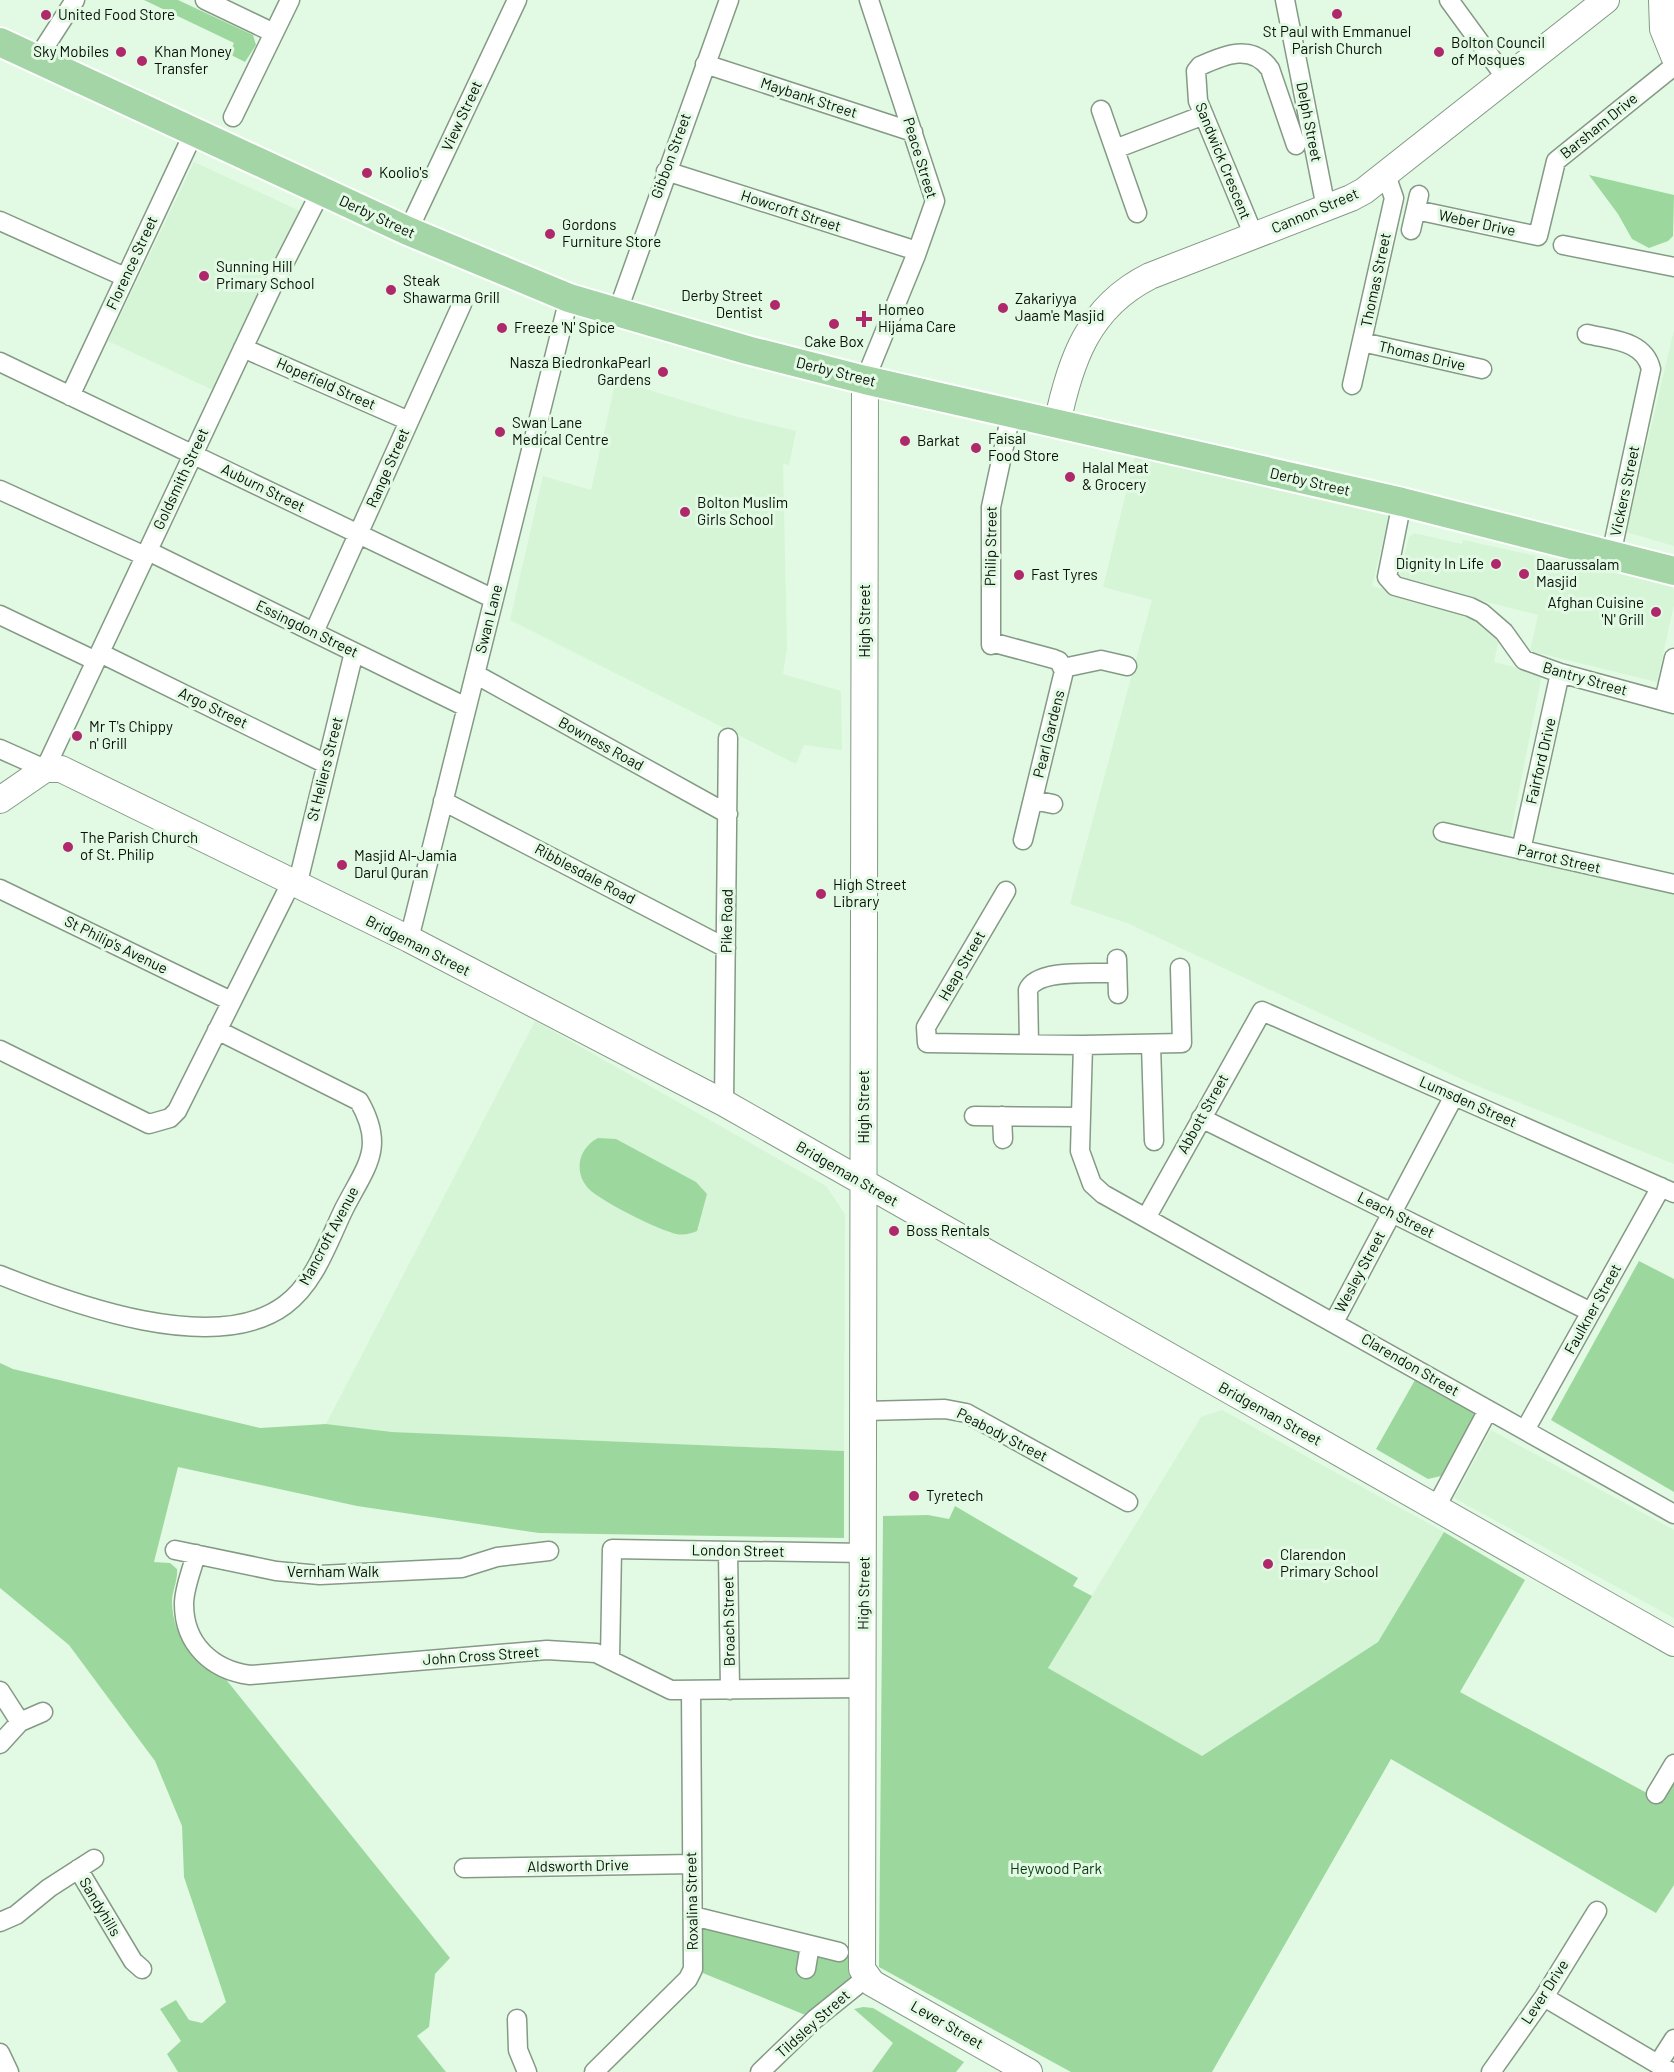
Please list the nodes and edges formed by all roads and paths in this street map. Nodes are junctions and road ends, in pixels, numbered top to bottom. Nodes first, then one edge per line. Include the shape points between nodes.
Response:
1 (75, 0) edge
2 (205, 0) edge
3 (290, 0) edge
4 (517, 0) edge
5 (729, 0) edge
6 (869, 0) edge
7 (1285, 0) edge
8 (1449, 0) edge
9 (1606, 0) edge
10 (1662, 0) edge
11 (274, 33) junction
12 (0, 42) edge
13 (1674, 56) edge
14 (37, 59) junction
15 (705, 64) junction
16 (1674, 66) edge
17 (1506, 78) junction
18 (1101, 110) dead end
19 (1204, 115) junction
20 (232, 117) dead end
21 (195, 130) junction
22 (913, 132) junction
23 (1296, 145) dead end
24 (1114, 149) junction
25 (666, 171) junction
26 (1386, 175) junction
27 (321, 190) junction
28 (1326, 208) junction
29 (1137, 213) dead end
30 (0, 220) edge
31 (1412, 230) dead end
32 (408, 231) junction
33 (1254, 236) junction
34 (1538, 236) joint
35 (1563, 245) dead end
36 (917, 251) junction
37 (1674, 267) edge
38 (125, 278) junction
39 (569, 298) junction
40 (462, 304) dead end
41 (617, 313) junction
42 (1587, 334) dead end
43 (1362, 342) junction
44 (243, 348) junction
45 (0, 362) edge
46 (1482, 369) dead end
47 (865, 380) junction
48 (1352, 385) dead end
49 (70, 396) junction
50 (1011, 414) junction
51 (410, 421) junction
52 (1057, 424) junction
53 (193, 455) junction
54 (0, 490) edge
55 (1402, 502) junction
56 (358, 534) junction
57 (146, 554) junction
58 (1611, 555) junction
59 (1674, 571) edge
60 (494, 598) junction
61 (0, 615) edge
62 (314, 633) junction
63 (354, 652) junction
64 (98, 657) junction
65 (1674, 658) edge
66 (1127, 666) dead end
67 (1063, 668) junction
68 (1560, 673) junction
69 (475, 674) junction
70 (1669, 702) edge
71 (466, 707) junction
72 (728, 738) dead end
73 (0, 749) edge
74 (326, 764) junction
75 (45, 770) junction
76 (0, 800) edge
77 (1033, 800) junction
78 (443, 801) junction
79 (1053, 804) dead end
80 (728, 814) junction
81 (1443, 832) dead end
82 (1023, 840) dead end
83 (1521, 850) junction
84 (294, 885) junction
85 (1674, 885) edge
86 (0, 889) edge
87 (1006, 891) dead end
88 (409, 939) junction
89 (726, 948) junction
90 (1180, 968) dead end
91 (1118, 994) dead end
92 (231, 1001) junction
93 (1262, 1011) joint
94 (217, 1030) junction
95 (1029, 1044) junction
96 (1151, 1044) junction
97 (1083, 1045) junction
98 (0, 1050) edge
99 (1454, 1096) junction
100 (724, 1103) junction
101 (974, 1116) dead end
102 (1002, 1116) junction
103 (1081, 1117) junction
104 (1202, 1118) junction
105 (1159, 1130) dead end
106 (1003, 1139) dead end
107 (865, 1182) junction
108 (1667, 1190) edge
109 (1392, 1213) junction
110 (1146, 1218) junction
111 (0, 1275) edge
112 (1591, 1312) junction
113 (1334, 1322) junction
114 (1488, 1410) junction
115 (865, 1411) junction
116 (1525, 1430) junction
117 (1128, 1502) dead end
118 (1436, 1507) junction
119 (1674, 1514) edge
120 (175, 1550) dead end
121 (549, 1551) dead end
122 (728, 1551) junction
123 (865, 1553) junction
124 (196, 1554) junction
125 (1674, 1643) edge
126 (610, 1658) junction
127 (863, 1688) junction
128 (691, 1690) junction
129 (730, 1690) junction
130 (0, 1691) edge
131 (43, 1712) dead end
132 (20, 1722) junction
133 (0, 1744) edge
134 (1674, 1764) edge
135 (1656, 1794) dead end
136 (94, 1859) dead end
137 (692, 1864) junction
138 (464, 1868) dead end
139 (78, 1869) junction
140 (1597, 1911) dead end
141 (693, 1916) junction
142 (0, 1922) edge
143 (810, 1945) junction
144 (839, 1952) dead end
145 (141, 1969) dead end
146 (806, 1969) dead end
147 (866, 1978) junction
148 (1544, 1997) junction
149 (517, 2019) dead end
150 (1674, 2039) edge
151 (0, 2053) edge
152 (1665, 2068) edge
153 (9, 2072) edge
154 (527, 2072) edge
155 (594, 2072) edge
156 (760, 2072) edge
157 (1029, 2072) edge
158 (1491, 2072) edge

1 - 14 street
2 - 11 street
3 - 11 street
4 - 32 street, View Street
5 - 15 street, Gibbon Street
6 - 22 street, Peace Street
7 - 28 street, Delph Street
8 - 17 street
9 - 17 street, Cannon Street
10 - 13 street via 1663,28
11 - 20 street
12 - 14 main road, Derby Street
14 - 21 main road, Derby Street
15 - 22 street, Maybank Street
15 - 25 street, Gibbon Street
16 - 34 street, Barsham Drive via 1556,161
17 - 26 street, Cannon Street
18 - 24 street
19 - 23 street, Sandwick Crescent via 1197,95 1198,68 1248,52 1265,61 1270,69
19 - 24 street
19 - 33 street, Sandwick Crescent
21 - 27 main road, Derby Street
21 - 38 street, Florence Street
22 - 36 street, Peace Street via 934,201
24 - 29 street
25 - 36 street, Howcroft Street
25 - 41 street, Gibbon Street
26 - 28 street, Cannon Street via 1351,198
26 - 43 street, Thomas Street via 1394,198
27 - 32 main road, Derby Street
27 - 44 street, Goldsmith Street
28 - 33 street, Cannon Street
30 - 38 street
31 - 34 street, Weber Drive via 1417,202
32 - 39 main road, Derby Street
33 - 52 street, Cannon Street via 1150,276 1110,304 1090,328 1072,364
35 - 37 street
36 - 47 street, Peace Street
38 - 49 street, Florence Street
39 - 41 main road, Derby Street
39 - 60 street, Swan Lane
40 - 51 street, Range Street
41 - 47 main road, Derby Street
42 - 58 street, Vickers Street via 1639,348 1651,369
43 - 46 street, Thomas Drive
43 - 48 street, Thomas Street
44 - 51 street, Hopefield Street
44 - 53 street, Goldsmith Street
45 - 49 street, Auburn Street
47 - 50 main road, Derby Street
47 - 107 street, High Street
49 - 53 street, Auburn Street
50 - 52 main road, Derby Street
50 - 67 street, Philip Street via 992,496 991,644 1054,659
51 - 56 street, Range Street
52 - 55 main road, Derby Street
53 - 56 street, Auburn Street
53 - 57 street, Goldsmith Street
54 - 57 street, Essingdon Street
55 - 58 main road, Derby Street
55 - 68 street, Bantry Street via 1389,582 1470,607 1504,632 1524,660
56 - 60 street, Auburn Street
56 - 62 street, Range Street
57 - 62 street, Essingdon Street
57 - 64 street, Goldsmith Street
58 - 59 main road, Derby Street
60 - 69 street, Swan Lane
61 - 64 street, Argo Street
62 - 63 street, Essingdon Street
63 - 71 street, Essingdon Street
63 - 74 street, St Heliers Street
64 - 74 street, Argo Street
64 - 75 street, Goldsmith Street
65 - 70 street, Bantry Street
66 - 67 street via 1101,660
67 - 77 street, Pearl Gardens
68 - 70 street, Bantry Street
68 - 83 street, Fairford Drive
69 - 71 street, Swan Lane
69 - 80 street, Bowness Road
71 - 78 street, Swan Lane
72 - 80 street, Pike Road
73 - 75 street, Bridgeman Street
74 - 84 street, St Heliers Street
75 - 76 street
75 - 84 street, Bridgeman Street via 61,769
77 - 79 street, Pearl Gardens
77 - 82 street, Pearl Gardens
78 - 88 street, Swan Lane
78 - 89 street, Ribblesdale Road
80 - 89 street, Pike Road
81 - 83 street, Parrot Street
83 - 85 street, Parrot Street
84 - 88 street, Bridgeman Street
84 - 92 street
86 - 92 street, St Philip's Avenue
87 - 95 street, Heap Street via 926,1027 927,1043
88 - 100 street, Bridgeman Street
89 - 100 street, Pike Road
90 - 96 street via 1182,1043
91 - 95 street via 1117,966 1044,975 1030,983 1028,990
92 - 94 street
93 - 99 street, Lumsden Street
93 - 104 street, Abbott Street
94 - 98 street via 177,1111 170,1118 149,1124
94 - 111 street, Mancroft Avenue via 359,1101 371,1121 374,1149 307,1284 285,1305 246,1323 173,1326 79,1304
95 - 97 street
96 - 97 street
96 - 105 street
97 - 103 street, Clarendon Street
99 - 108 street, Lumsden Street
99 - 109 street, Wesley Street
100 - 107 street, Bridgeman Street
101 - 102 street
102 - 103 street
102 - 106 street
103 - 110 street, Clarendon Street via 1080,1151 1092,1184
104 - 109 street, Leach Street
104 - 110 street, Abbott Street
107 - 115 street, High Street
107 - 118 street, Bridgeman Street
108 - 112 street, Faulkner Street
109 - 112 street, Leach Street
109 - 113 street, Wesley Street
110 - 113 street, Clarendon Street
112 - 116 street, Faulkner Street
113 - 114 street, Clarendon Street
114 - 116 street, Clarendon Street
114 - 118 street
115 - 117 street, Peabody Street via 945,1409 966,1413
115 - 123 street, High Street
116 - 119 street, Clarendon Street
118 - 125 street, Bridgeman Street
120 - 124 street, Vernham Walk
121 - 124 street, Vernham Walk via 449,1569 320,1575 276,1571
122 - 123 street, London Street
122 - 126 street, London Street via 612,1549
122 - 129 street, Broach Street
123 - 127 street, High Street
124 - 126 street, John Cross Street via 183,1602 185,1623 193,1642 207,1658 238,1674 547,1650 580,1650
126 - 128 street, John Cross Street via 663,1687
127 - 129 street, John Cross Street
127 - 147 street, High Street via 862,1958
128 - 129 street, John Cross Street
128 - 137 street, Roxalina Street
130 - 132 street
131 - 132 street
132 - 133 street
134 - 135 street
136 - 139 street, Sandyhills
137 - 138 street, Aldsworth Drive
137 - 141 street, Roxalina Street
139 - 142 street, Sandyhills via 16,1915
139 - 145 street, Sandyhills via 117,1949
140 - 148 street, Lever Drive
141 - 143 street
141 - 155 street, Roxalina Street via 693,1969 688,1979
143 - 144 street
143 - 146 street
147 - 156 street, Tildsley Street via 815,2019
147 - 157 street, Lever Street
148 - 152 street
148 - 158 street, Lever Drive
149 - 154 street via 518,2050
150 - 152 street
151 - 153 street

